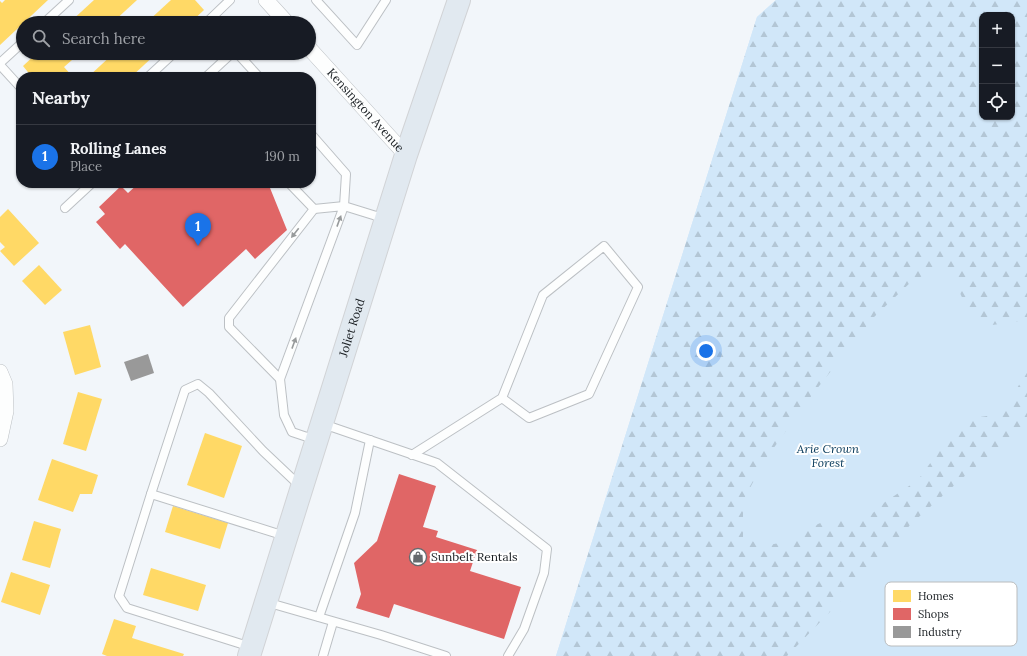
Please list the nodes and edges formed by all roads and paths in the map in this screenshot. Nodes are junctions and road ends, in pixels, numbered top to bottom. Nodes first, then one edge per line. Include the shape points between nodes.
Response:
1 (69, 0) edge
2 (230, 0) edge
3 (266, 0) edge
4 (316, 0) edge
5 (386, 0) edge
6 (459, 0) edge
7 (52, 16) edge
8 (213, 16) edge
9 (281, 16) edge
10 (16, 49) edge
11 (316, 56) edge
12 (166, 60) edge
13 (224, 60) edge
14 (244, 60) edge
15 (0, 64) edge
16 (153, 72) edge
17 (211, 72) edge
18 (255, 72) edge
19 (16, 82) edge
20 (316, 140) edge
21 (406, 155) junction
22 (87, 188) edge
23 (294, 188) edge
24 (344, 206) junction
25 (66, 208) dead end
26 (314, 209) junction
27 (386, 219) junction
28 (0, 372) edge
29 (280, 379) junction
30 (502, 398) junction
31 (319, 432) junction
32 (0, 439) edge
33 (370, 440) junction
34 (412, 455) junction
35 (302, 488) junction
36 (151, 494) junction
37 (286, 536) junction
38 (266, 602) junction
39 (319, 617) junction
40 (334, 622) junction
41 (250, 652) edge
42 (323, 656) edge
43 (446, 656) edge
44 (508, 656) edge

1 - 7 lane
2 - 8 lane
3 - 9 street
4 - 5 lane via 357,45
6 - 21 main road, Joliet Road
10 - 15 lane
11 - 21 street, Kensington Avenue
12 - 16 lane
13 - 17 lane
14 - 18 lane
15 - 19 lane
20 - 24 lane via 346,174
21 - 27 main road, Joliet Road
22 - 25 lane
23 - 26 lane
24 - 26 lane
24 - 27 lane
29 -> 24 lane
26 -> 29 lane via 228,318 229,327
27 - 31 main road, Joliet Road
28 - 32 street via 5,384 6,411
29 - 31 lane via 284,415 292,432
30 - 30 lane via 543,295 604,246 638,287 589,394 529,418
30 - 34 lane
31 - 33 lane
31 - 35 main road, Joliet Road
33 - 34 lane
33 - 39 lane via 355,512
34 - 44 lane via 437,463 547,549 544,573 524,629
35 - 36 lane via 262,451 198,384 185,390
35 - 37 main road, Joliet Road
36 - 37 lane
36 - 41 lane via 119,596 127,608
37 - 38 main road, Joliet Road
38 - 39 lane
38 - 41 main road, Joliet Road
39 - 40 lane
40 - 42 lane
40 - 43 lane

